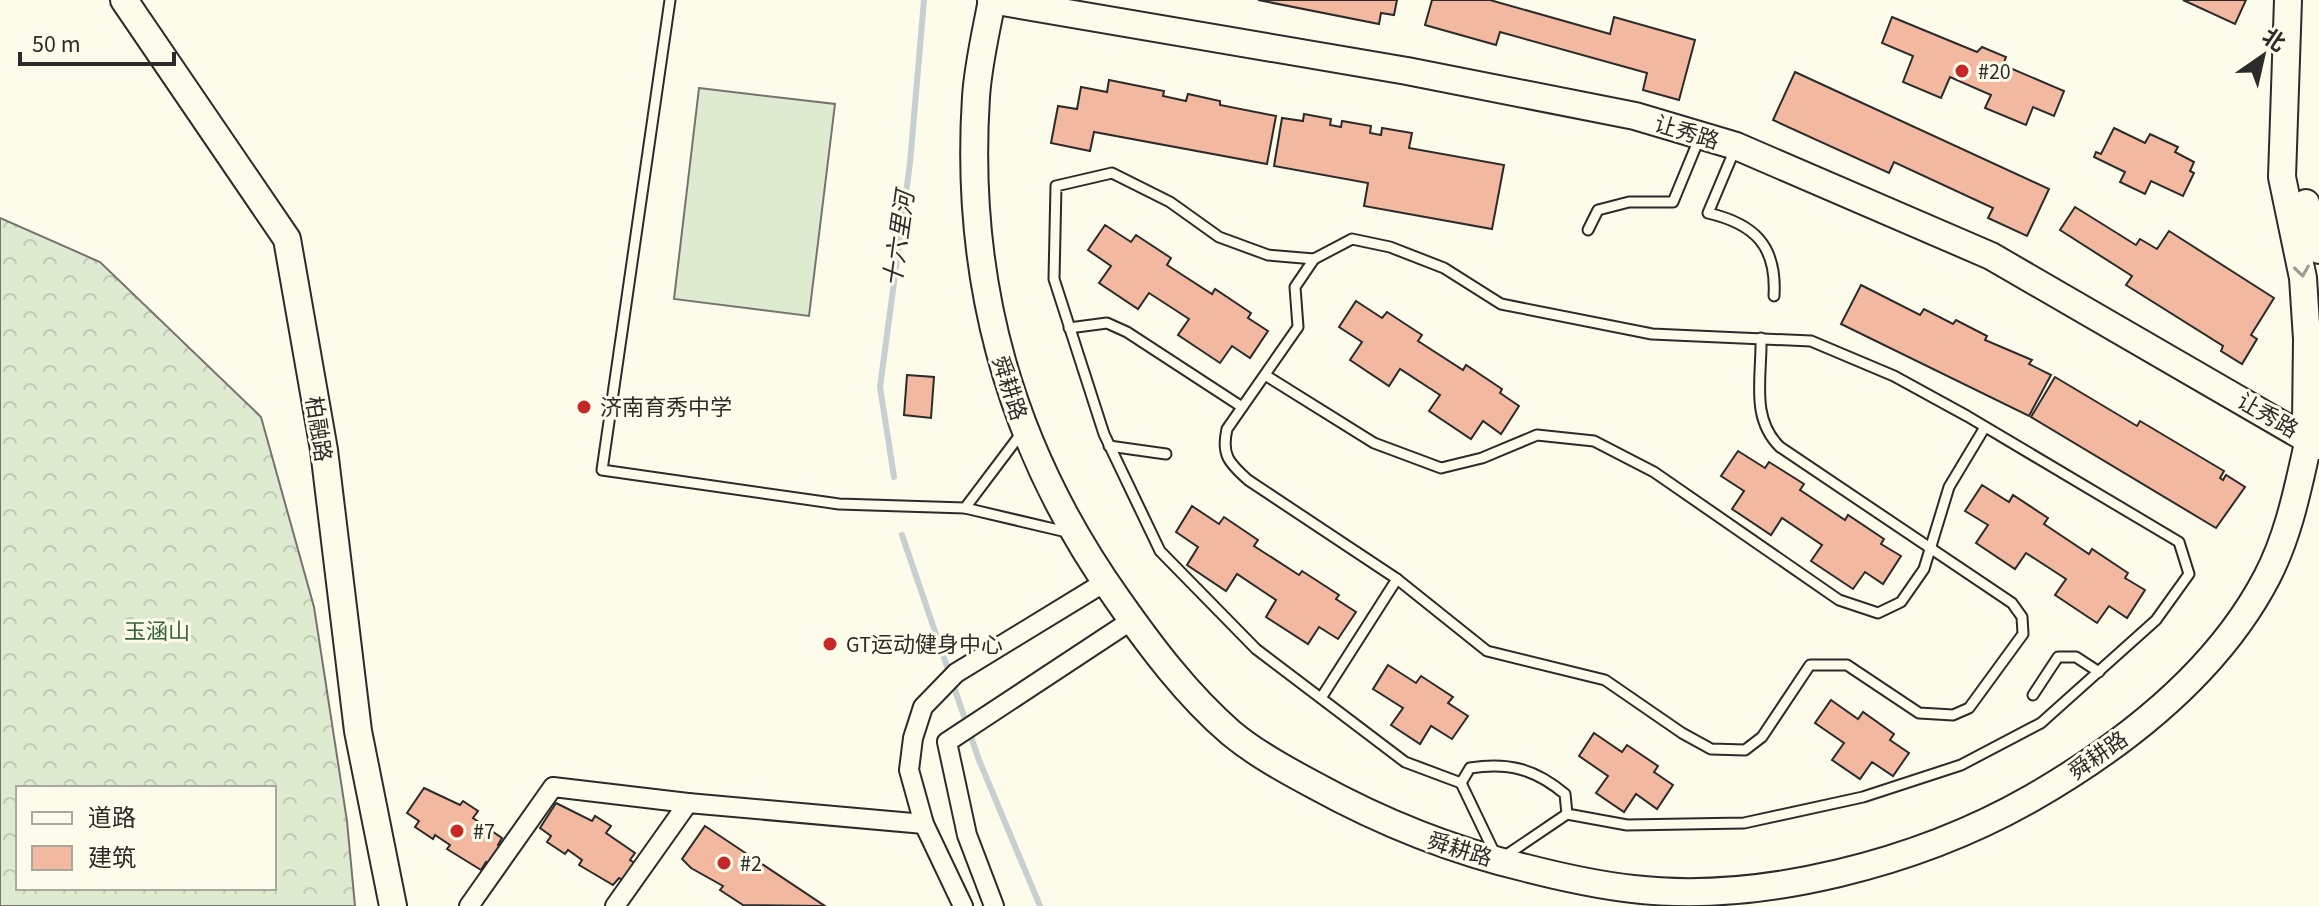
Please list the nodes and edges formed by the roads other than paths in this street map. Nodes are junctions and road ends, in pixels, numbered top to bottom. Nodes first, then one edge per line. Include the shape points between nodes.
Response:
1 (124, 0) edge
2 (670, 0) edge
3 (992, 0) edge
4 (2288, 0) edge
5 (2300, 0) edge
6 (1701, 136) junction
7 (1736, 146) junction
8 (1588, 230) dead end
9 (2319, 250) edge
10 (1314, 259) junction
11 (1774, 296) dead end
12 (1069, 328) junction
13 (1761, 338) junction
14 (1265, 375) junction
15 (2319, 399) edge
16 (1242, 407) junction
17 (1985, 427) junction
18 (1024, 430) junction
19 (2314, 442) edge
20 (1109, 446) junction
21 (1166, 454) dead end
22 (965, 508) junction
23 (1074, 533) junction
24 (1931, 547) junction
25 (1397, 579) junction
26 (1105, 582) junction
27 (1132, 620) junction
28 (2099, 672) junction
29 (2033, 695) dead end
30 (1321, 698) junction
31 (1461, 783) junction
32 (688, 803) junction
33 (1567, 814) junction
34 (924, 824) junction
35 (1498, 861) junction
36 (619, 904) edge
37 (393, 906) edge
38 (469, 906) edge
39 (963, 906) edge
40 (994, 906) edge

1 - 37 street, 柏融路 via 287,239 324,450 358,731
2 - 22 lane via 602,470 839,504
3 - 6 street, 让秀路 via 1421,74 1635,116
3 - 18 street, 舜耕路 via 976,91 977,248 1003,371
4 -> 19 street, 舜耕路 via 2282,177 2303,278 2303,406
5 - 9 street via 2297,173
6 - 7 street, 让秀路
6 - 8 lane via 1673,202 1629,202 1598,210
7 - 11 lane via 1708,213 1737,220 1760,238 1776,272
7 - 19 street, 让秀路 via 1991,256
10 - 12 lane via 1268,255 1219,237 1170,202 1112,173 1056,186 1054,279
10 - 13 lane via 1352,239 1444,268 1501,304 1652,334
10 - 14 lane via 1295,287 1298,327
12 - 16 lane via 1107,323 1127,332
12 - 20 lane
13 - 17 lane via 1811,341 1894,376
13 - 24 lane via 1765,432
14 - 16 lane
14 - 24 lane via 1374,443 1441,468 1537,435 1594,441 1654,472 1839,600 1878,613 1901,602 1924,569
15 - 19 street, 舜耕路
16 - 25 lane via 1227,429 1223,447 1228,461 1248,480
17 - 24 lane via 1949,487
17 - 28 lane via 2179,542 2189,574 2156,620
18 - 22 lane
18 - 23 street, 舜耕路
19 - 35 street, 舜耕路 via 2267,577 2227,637 2180,690 2098,758 1991,821 1854,868 1708,891 1636,889
20 - 21 lane
20 - 30 lane via 1160,551 1256,649
22 - 23 lane
23 - 26 street, 舜耕路
24 - 25 lane via 2012,603 2022,617 2023,634 1969,708 1953,715 1919,713 1847,665 1810,665 1762,737 1745,750 1711,749 1605,680 1487,651
25 - 30 lane
26 - 27 street, 舜耕路
26 - 34 street via 956,673 923,707 909,770
27 - 35 street, 舜耕路 via 1156,654 1232,733 1293,773 1394,826
27 - 40 street via 947,742 967,835
28 - 29 lane via 2076,657 2058,657
28 - 33 lane via 2041,723 1961,765 1863,797 1744,823 1627,825
30 - 31 lane via 1405,762
31 - 33 lane via 1470,768 1519,767 1546,778 1565,794
31 - 35 lane
32 - 34 street
32 - 36 street
32 - 38 street via 553,787
33 - 35 lane
34 - 39 street

